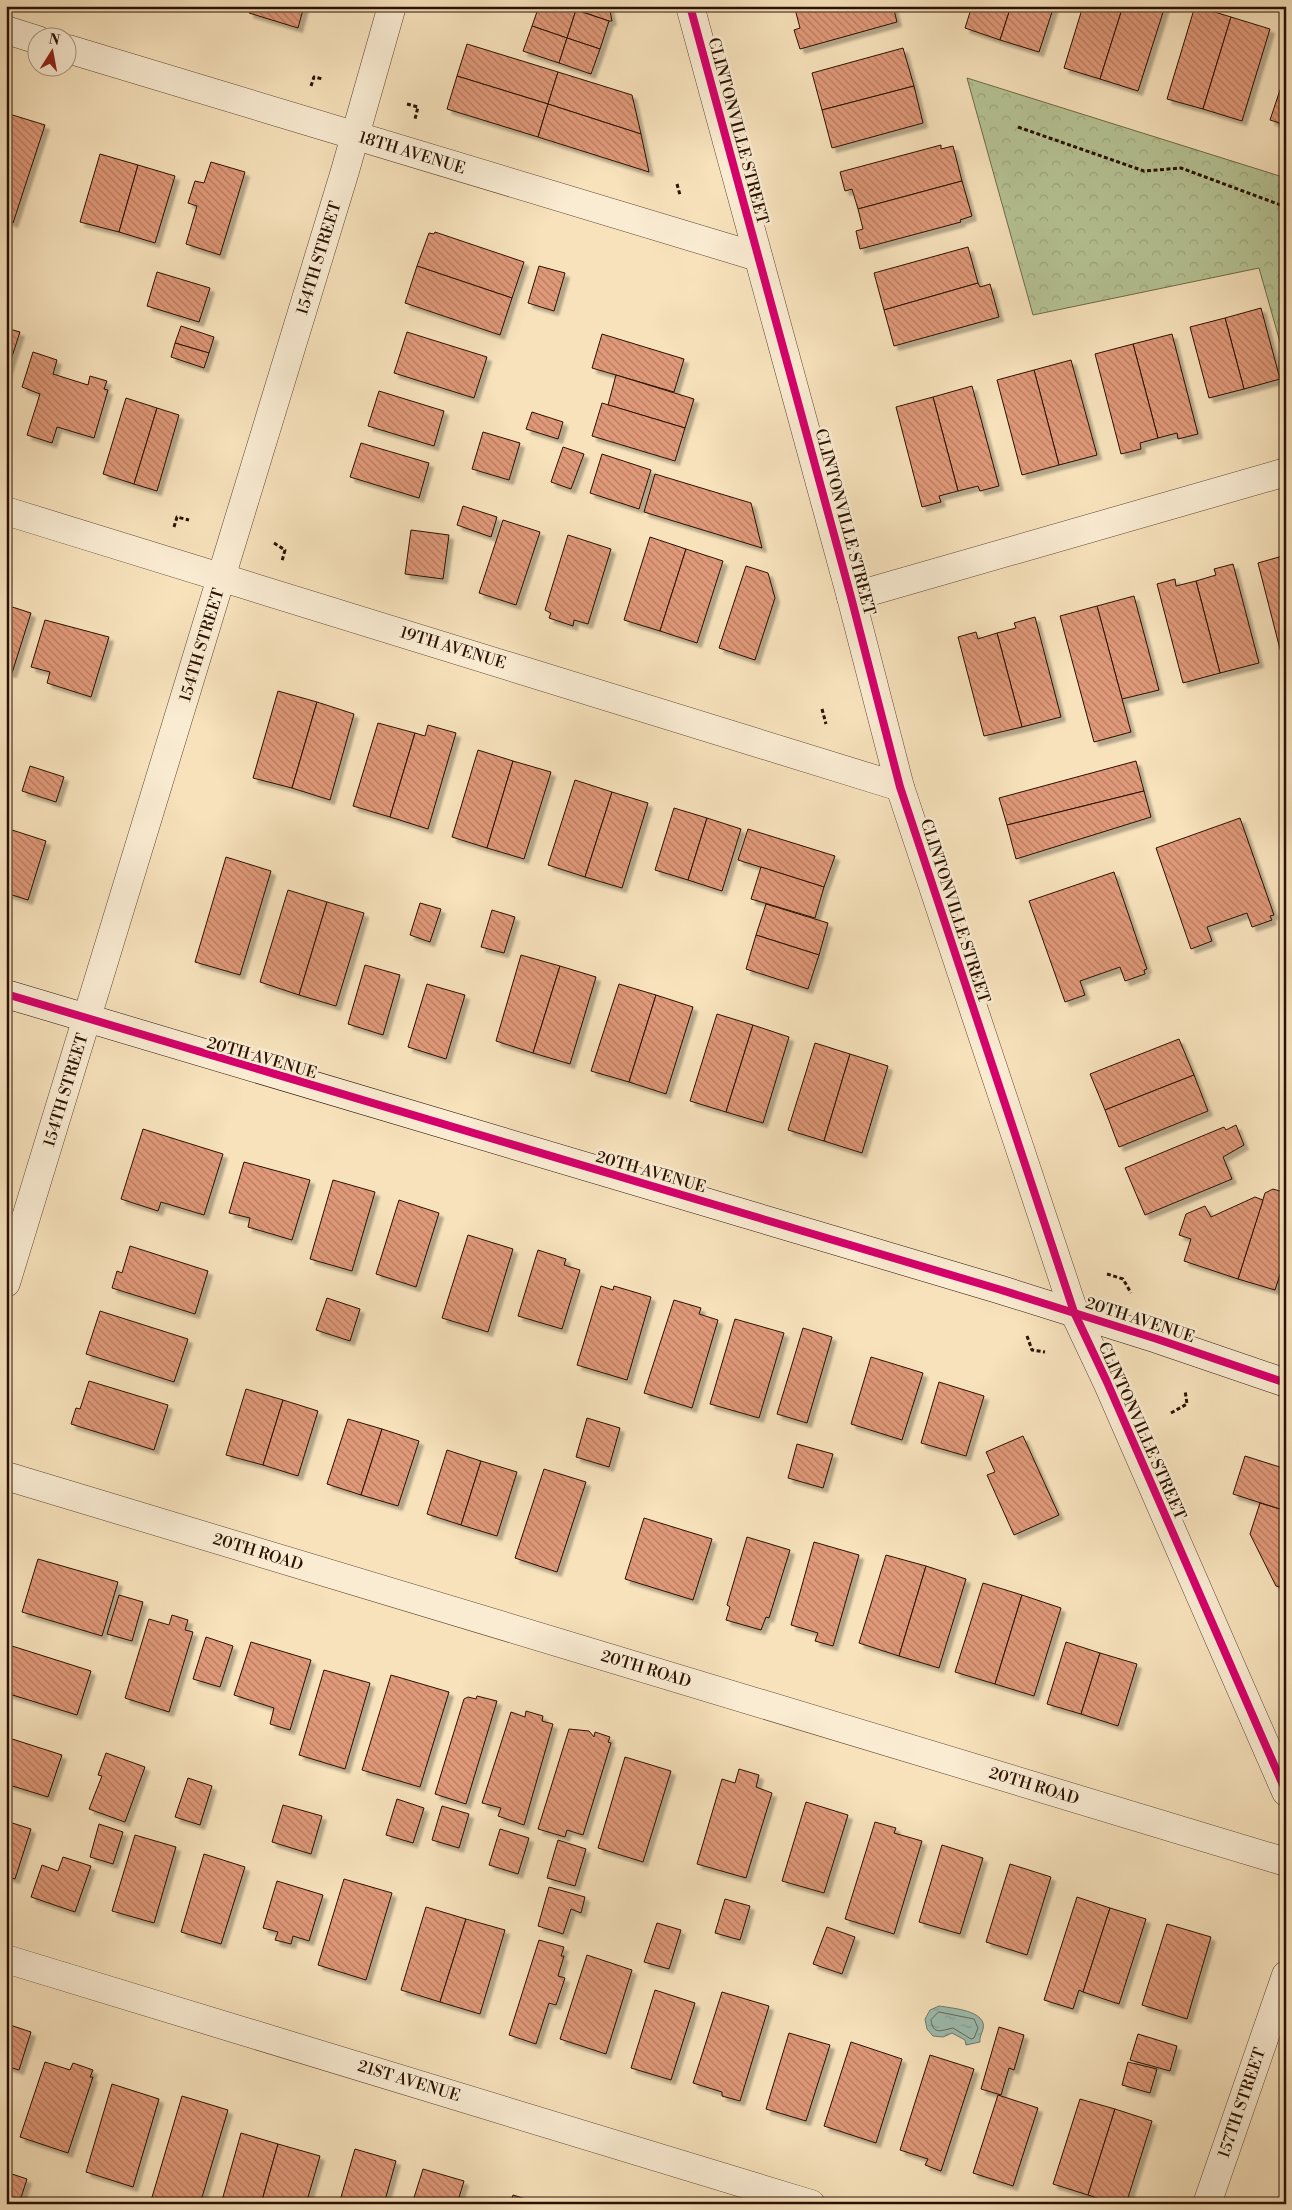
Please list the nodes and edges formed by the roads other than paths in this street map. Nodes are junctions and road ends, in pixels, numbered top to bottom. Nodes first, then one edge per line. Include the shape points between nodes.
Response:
1 (392, 6) edge
2 (690, 6) edge
3 (6, 30) edge
4 (28, 37) edge
5 (78, 52) edge
6 (356, 136) junction
7 (758, 257) junction
8 (1286, 472) edge
9 (6, 511) edge
10 (222, 577) junction
11 (851, 597) junction
12 (900, 787) junction
13 (6, 994) edge
14 (87, 1019) junction
15 (6, 1283) edge
16 (1074, 1312) junction
17 (1286, 1383) edge
18 (6, 1476) edge
19 (1286, 1792) edge
20 (1286, 1862) edge
21 (6, 1959) edge
22 (1286, 1975) edge
23 (811, 2204) edge
24 (1207, 2204) edge

1 - 6 street, 154TH STREET
2 - 7 street, CLINTONVILLE STREET
3 - 4 street
5 - 6 street, 18TH AVENUE
6 - 7 street, 18TH AVENUE
6 - 10 street, 154TH STREET
7 - 11 street, CLINTONVILLE STREET
8 - 11 street
9 - 10 street, 19TH AVENUE
10 - 12 street, 19TH AVENUE
10 - 14 street, 154TH STREET
11 - 12 street, CLINTONVILLE STREET
12 - 16 street, CLINTONVILLE STREET
13 - 14 street, 20TH AVENUE
14 - 15 street, 154TH STREET
14 - 16 street, 20TH AVENUE
16 - 17 street, 20TH AVENUE
16 - 19 street, CLINTONVILLE STREET
18 - 20 street, 20TH ROAD
21 - 23 street, 21ST AVENUE
22 - 24 street, 157TH STREET

